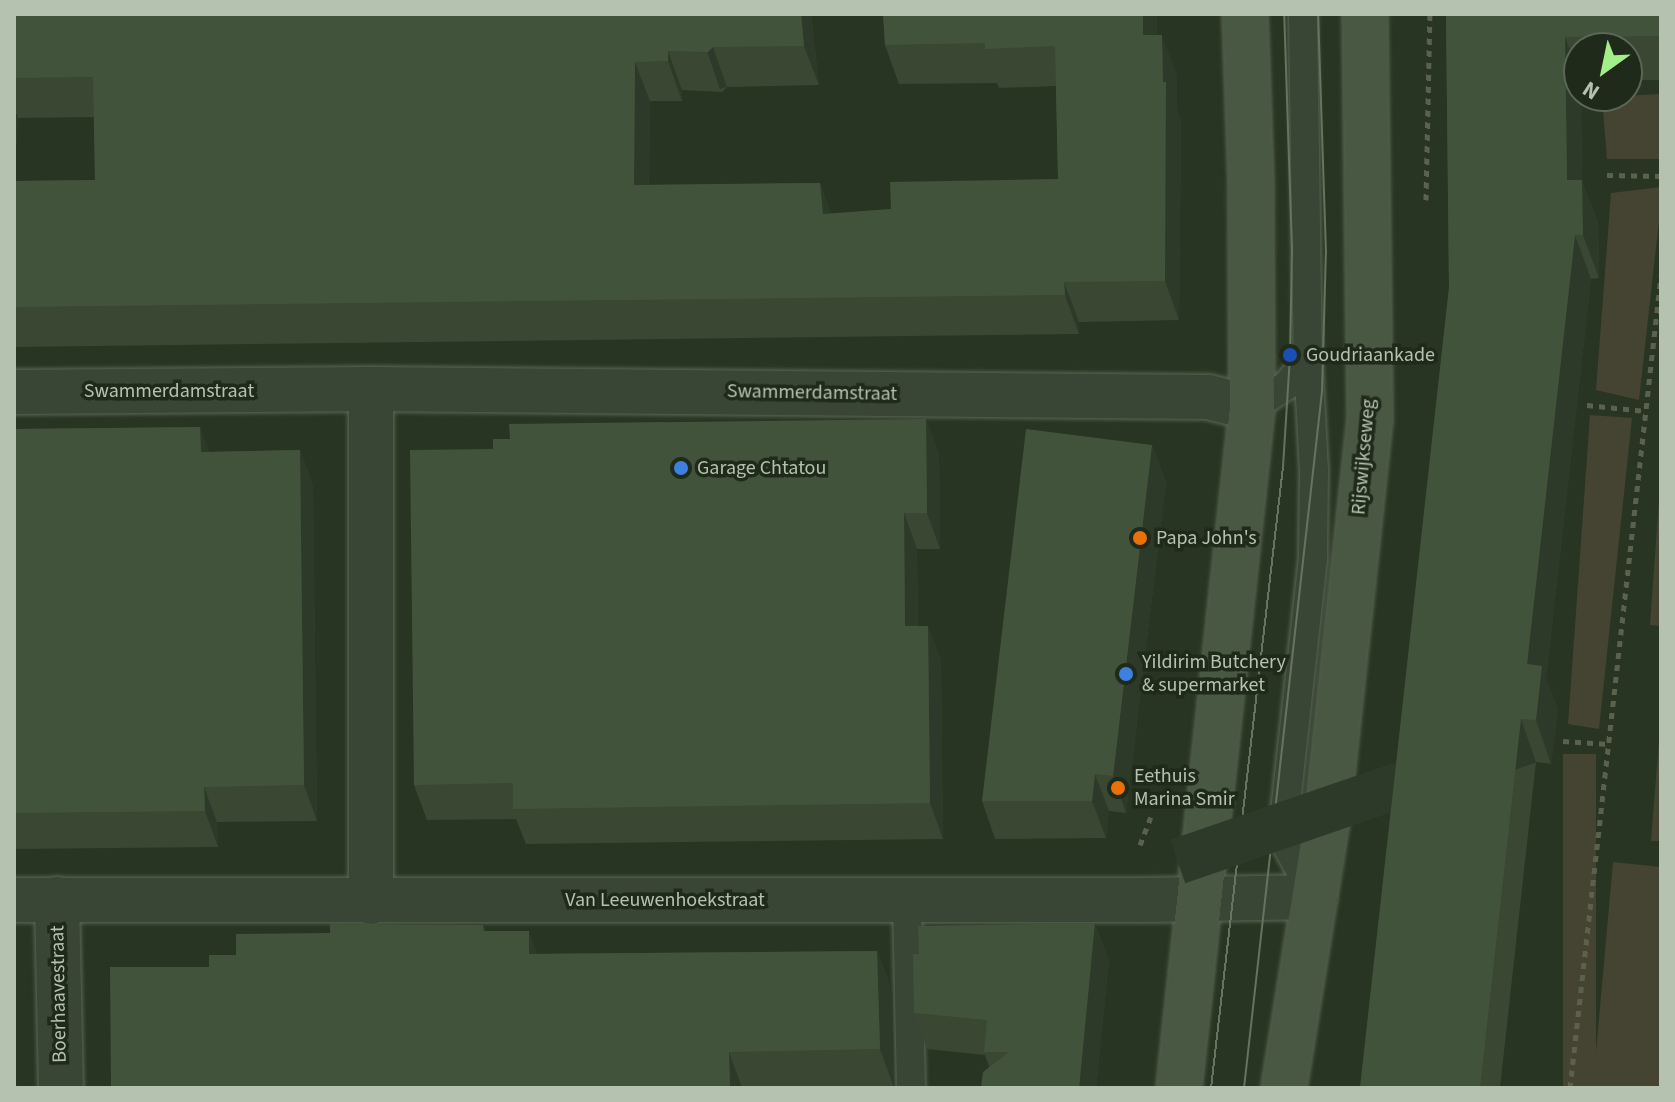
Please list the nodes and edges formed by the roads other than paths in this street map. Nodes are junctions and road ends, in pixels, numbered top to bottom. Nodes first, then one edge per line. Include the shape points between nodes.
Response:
1 (1245, 14) edge
2 (1303, 14) edge
3 (1365, 14) edge
4 (1308, 360) junction
5 (371, 389) junction
6 (14, 392) edge
7 (1252, 408) junction
8 (1198, 897) junction
9 (1315, 897) junction
10 (57, 899) junction
11 (907, 899) junction
12 (14, 900) edge
13 (371, 902) junction
14 (61, 1088) edge
15 (911, 1088) edge
16 (1179, 1088) edge
17 (1284, 1088) edge

1 - 7 main road
2 - 4 lane
3 - 9 main road, Rijswijkseweg via 1370,420
4 - 7 lane via 1287,385
4 - 9 lane via 1313,558 1282,837
5 - 6 street, Swammerdamstraat
5 - 7 street, Swammerdamstraat via 1208,397
5 - 13 street
7 - 8 main road
8 - 9 street, Van Leeuwenhoekstraat
8 - 11 street, Van Leeuwenhoekstraat
8 - 16 main road
9 - 17 main road, Rijswijkseweg
10 - 12 street, Van Leeuwenhoekstraat
10 - 13 street, Van Leeuwenhoekstraat
10 - 14 street, Boerhaavestraat
11 - 13 street, Van Leeuwenhoekstraat
11 - 15 lane

